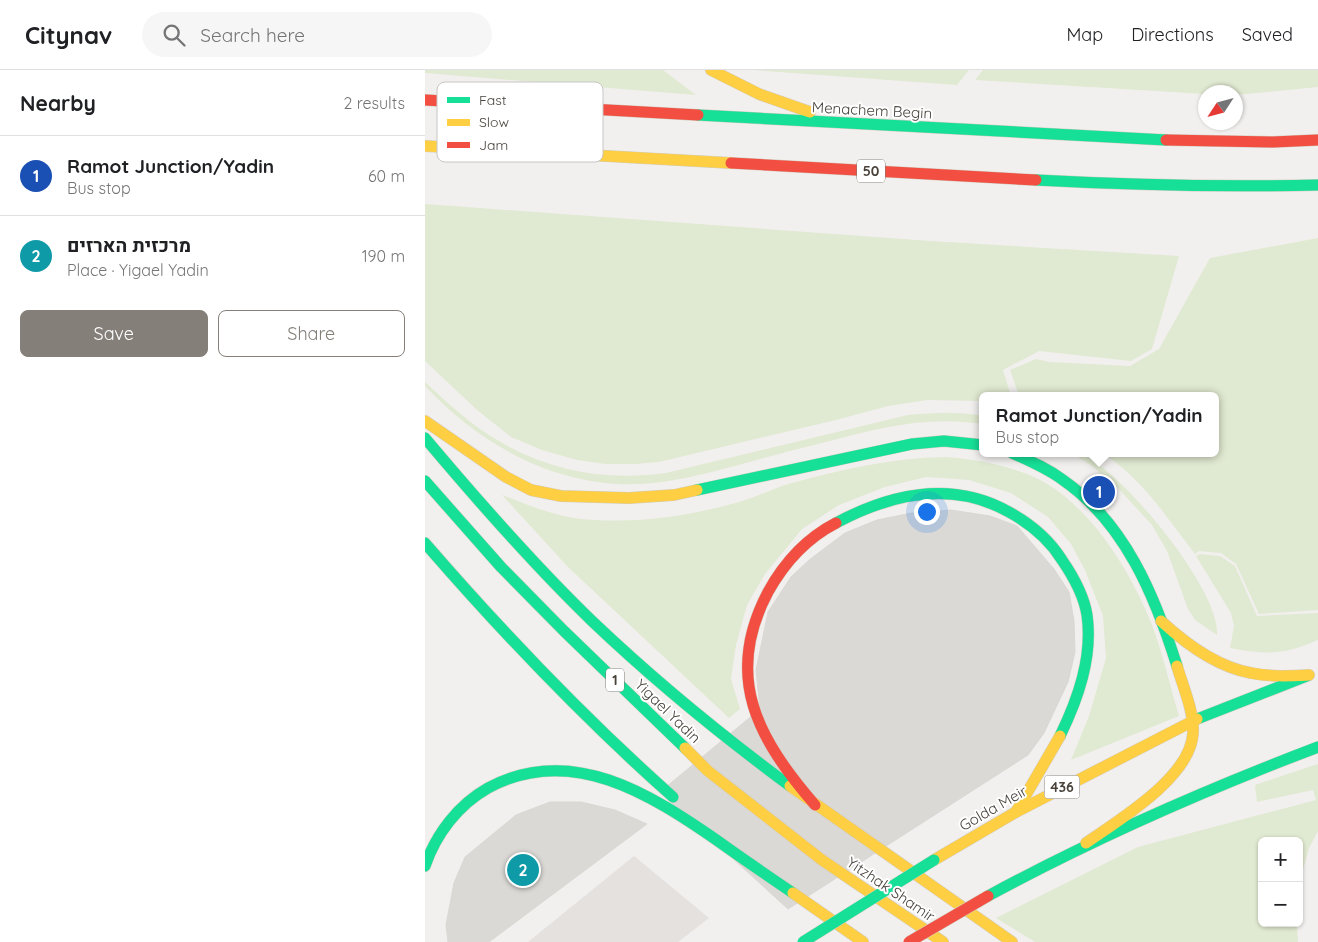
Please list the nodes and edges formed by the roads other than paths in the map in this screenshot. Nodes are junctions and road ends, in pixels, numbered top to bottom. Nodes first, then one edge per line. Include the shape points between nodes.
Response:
1 (711, 70) edge
2 (603, 110) edge
3 (901, 126) junction
4 (1318, 140) edge
5 (603, 156) edge
6 (1318, 185) edge
7 (425, 421) edge
8 (425, 438) edge
9 (979, 445) edge
10 (1021, 457) edge
11 (425, 481) edge
12 (425, 543) edge
13 (1161, 621) junction
14 (1313, 673) edge
15 (1192, 721) junction
16 (1318, 747) edge
17 (815, 805) junction
18 (1016, 812) junction
19 (1086, 843) junction
20 (822, 860) joint
21 (425, 866) edge
22 (790, 890) junction
23 (803, 942) edge
24 (863, 942) edge
25 (909, 942) edge
26 (943, 942) edge
27 (1012, 942) edge

1 - 3 main road via 765,97 807,111 851,122
2 - 3 main road, Menachem Begin
3 - 4 main road, Menachem Begin via 1175,140
5 - 6 main road, 50 via 1118,184
7 - 9 main road via 506,477 531,490 561,496 629,498 674,495 912,444 944,441
8 - 17 main road via 496,522 601,630 700,717
10 - 13 main road via 1047,469 1075,489 1104,517 1128,551
11 - 20 main road, Yigael Yadin / 1 via 501,567 708,771
12 - 22 main road via 526,656 632,762
13 - 14 main road via 1188,643 1233,668 1264,675
13 - 15 main road
14 - 15 main road, Golda Meir / 436
15 - 18 main road, Golda Meir / 436
15 - 19 main road via 1191,744 1175,771 1154,793
16 - 19 main road via 1235,778
17 - 18 main road via 786,769 761,728 749,693 747,663 752,630 765,596 780,572 799,550 827,528 881,502 932,493 964,495 994,503 1027,522 1057,550 1075,580 1087,614 1084,677 1054,748
17 - 27 main road
18 - 23 main road, Golda Meir / 436, bridge
19 - 25 main road, bridge
20 - 26 main road, Yitzhak Shamir / 1
21 - 22 main road via 437,838 451,817 469,800 490,786 515,776 565,771 593,775 637,790
22 - 24 main road

